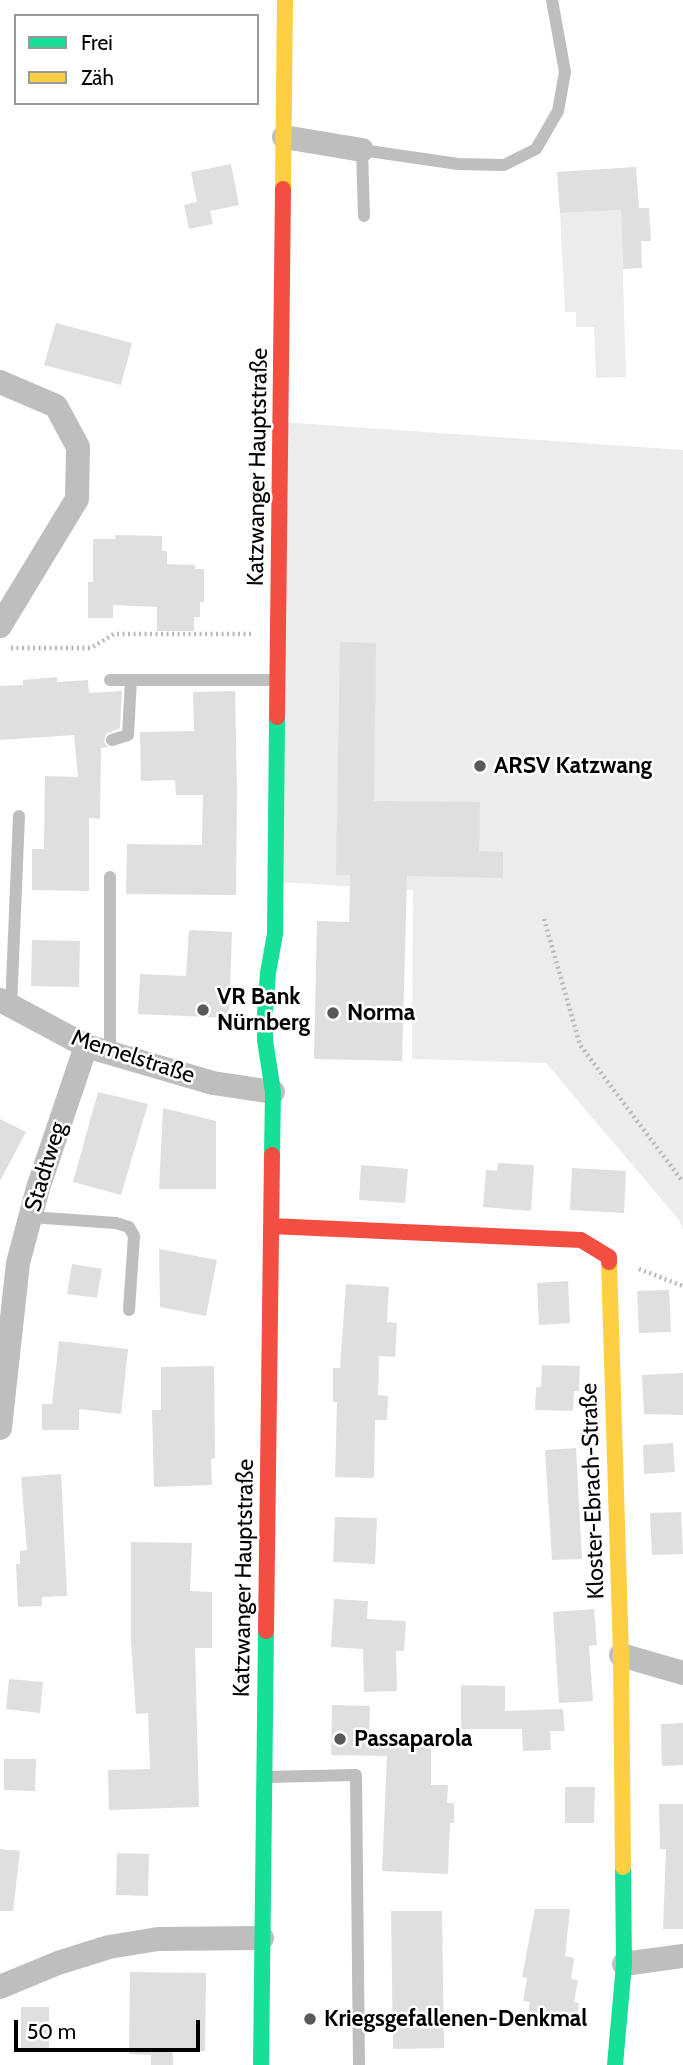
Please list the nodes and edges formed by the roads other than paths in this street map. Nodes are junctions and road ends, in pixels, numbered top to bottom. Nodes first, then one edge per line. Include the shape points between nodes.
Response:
1 (285, 0) edge
2 (552, 0) edge
3 (284, 137) junction
4 (362, 150) junction
5 (364, 216) dead end
6 (0, 382) edge
7 (0, 626) edge
8 (110, 680) dead end
9 (131, 680) junction
10 (278, 680) junction
11 (112, 740) dead end
12 (19, 816) dead end
13 (110, 877) dead end
14 (275, 934) junction
15 (285, 976) dead end
16 (6, 1004) edge
17 (98, 1049) junction
18 (283, 1055) dead end
19 (273, 1092) junction
20 (30, 1217) junction
21 (271, 1226) junction
22 (8, 1287) edge
23 (129, 1310) dead end
24 (0, 1429) edge
25 (621, 1655) junction
26 (683, 1673) edge
27 (265, 1777) junction
28 (262, 1938) junction
29 (683, 1956) edge
30 (624, 1964) junction
31 (0, 1987) edge
32 (261, 2065) edge
33 (359, 2065) edge
34 (615, 2065) edge

1 - 3 main road, Katzwanger Hauptstraße
2 - 4 lane via 565,72 558,111 536,149 504,165 458,164
3 - 4 street
3 - 10 main road, Katzwanger Hauptstraße
4 - 5 lane
6 - 7 street via 56,406 78,447 76,499
8 - 9 lane
9 - 10 lane
9 - 11 lane via 128,735
10 - 14 main road, Katzwanger Hauptstraße
12 - 16 lane
13 - 17 lane
14 - 15 main road, Katzwanger Hauptstraße
14 - 19 main road, Katzwanger Hauptstraße via 265,1013
16 - 17 street, Memelstraße
17 - 19 street, Memelstraße via 214,1083
17 - 20 street, Stadtweg
18 - 19 main road, Katzwanger Hauptstraße
19 - 21 main road, Katzwanger Hauptstraße
20 - 22 street, Stadtweg
20 - 23 lane via 129,1227 134,1236
21 - 25 main road, Kloster-Ebrach-Straße via 581,1240 608,1257
21 - 27 main road, Katzwanger Hauptstraße
22 - 24 street, Stadtweg
25 - 26 street
25 - 30 main road, Kloster-Ebrach-Straße
27 - 28 main road, Katzwanger Hauptstraße
27 - 33 lane via 356,1775
28 - 31 street via 158,1939 108,1947
28 - 32 main road, Katzwanger Hauptstraße
29 - 30 street
30 - 34 main road, Kloster-Ebrach-Straße

